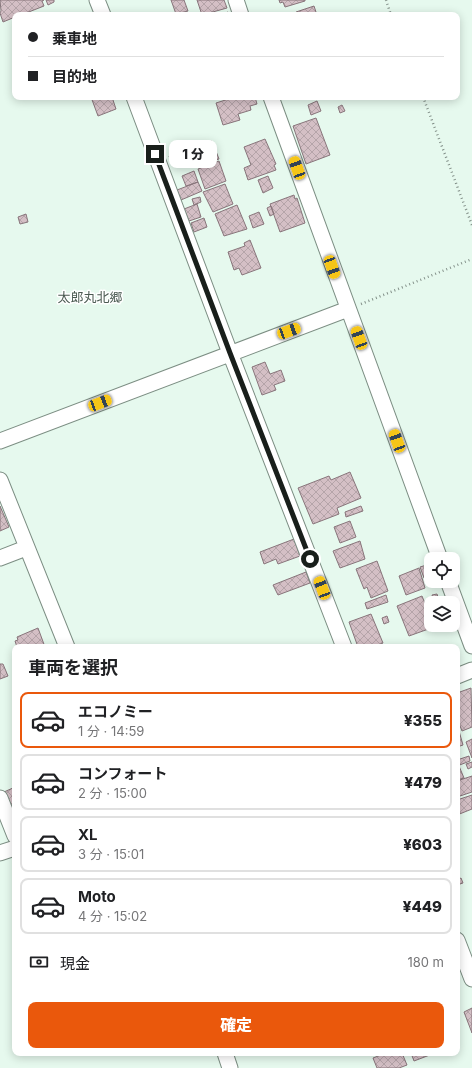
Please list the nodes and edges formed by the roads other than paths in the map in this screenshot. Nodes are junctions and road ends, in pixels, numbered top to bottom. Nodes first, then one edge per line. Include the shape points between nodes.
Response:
1 (97, 0) edge
2 (236, 0) edge
3 (102, 12) edge
4 (240, 12) edge
5 (135, 100) edge
6 (272, 100) edge
7 (348, 309) junction
8 (230, 353) junction
9 (0, 441) edge
10 (0, 480) edge
11 (26, 548) junction
12 (437, 552) edge
13 (0, 558) edge
14 (451, 588) edge
15 (66, 644) edge
16 (343, 644) edge
17 (472, 646) edge
18 (472, 670) edge
19 (460, 675) edge
20 (0, 798) edge
21 (12, 828) edge
22 (12, 849) edge
23 (0, 853) edge
24 (460, 948) edge
25 (472, 979) edge
26 (226, 1056) edge
27 (230, 1068) edge

1 - 3 street
2 - 4 street
5 - 8 street
6 - 7 street
7 - 8 street
7 - 12 street
8 - 9 street
8 - 16 street
10 - 11 street
11 - 13 street
11 - 15 street
14 - 17 street
18 - 19 street
20 - 21 street
22 - 23 street
24 - 25 street
26 - 27 street

